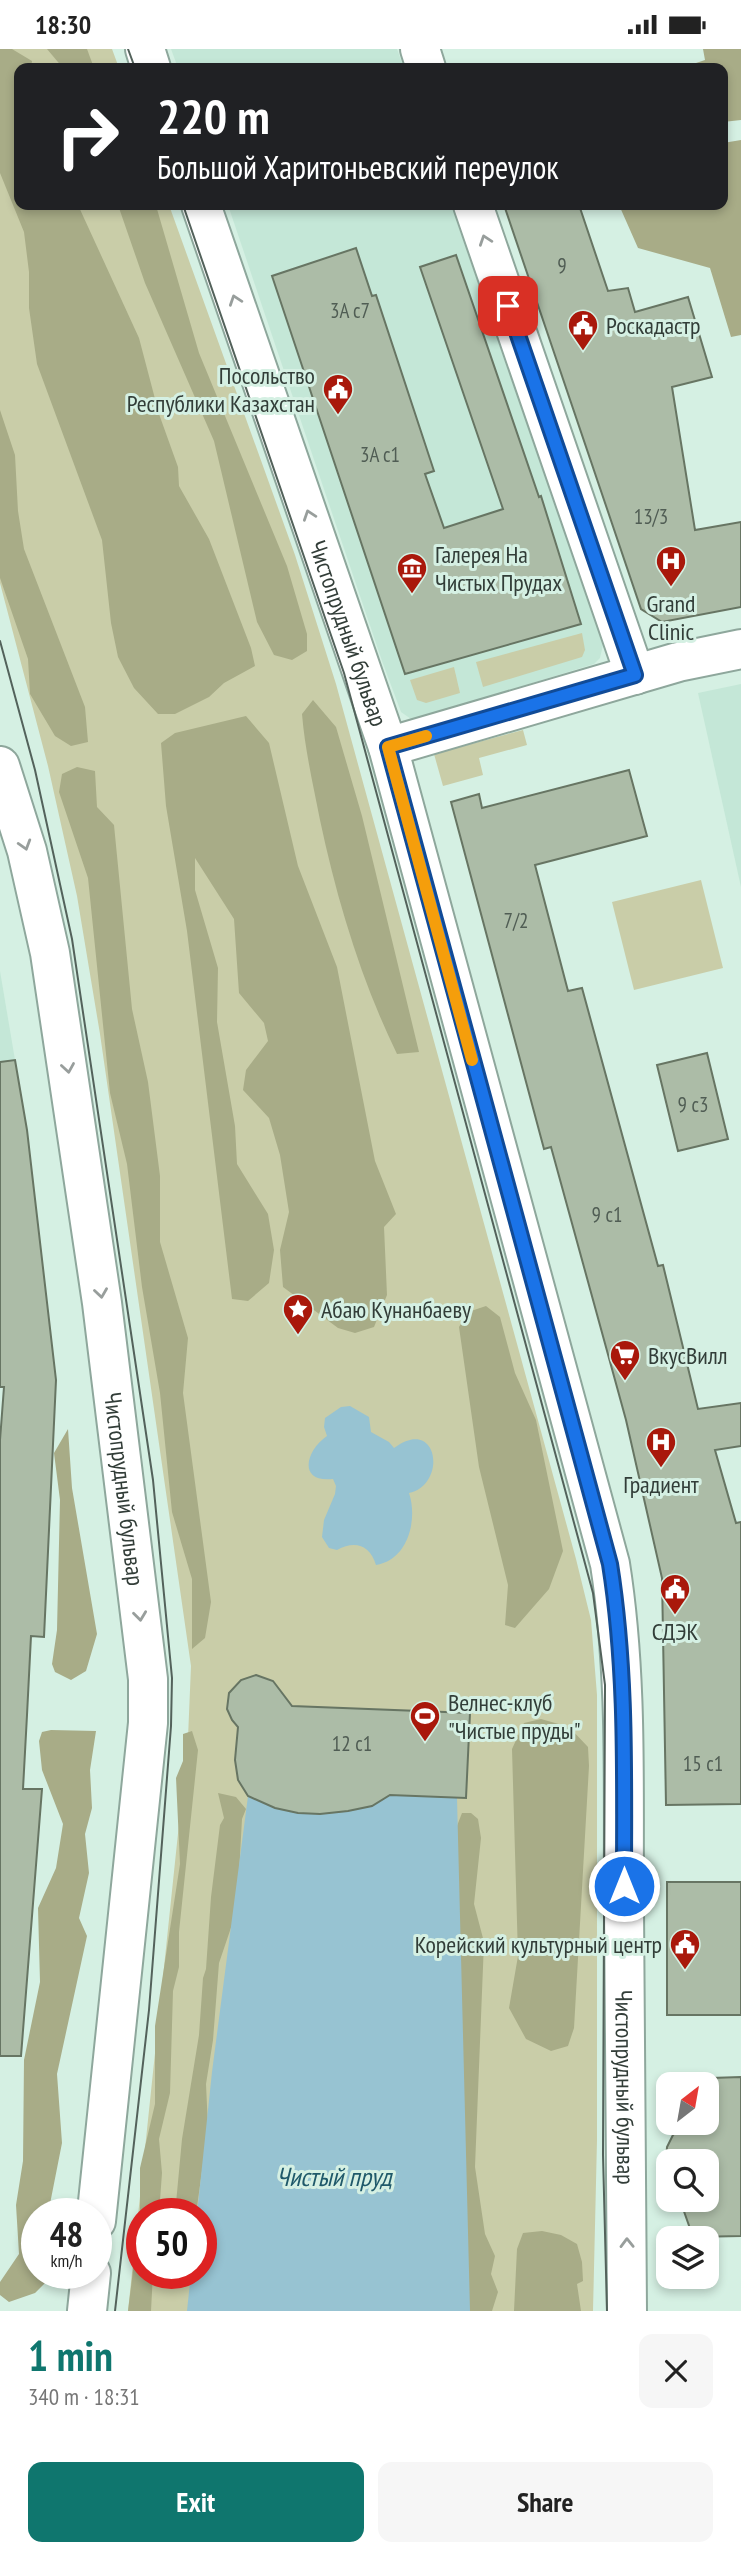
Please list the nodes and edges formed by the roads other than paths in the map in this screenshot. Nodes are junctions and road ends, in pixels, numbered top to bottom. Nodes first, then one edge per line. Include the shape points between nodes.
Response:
1 (203, 210) edge
2 (475, 210) edge
3 (741, 649) edge
4 (635, 675) junction
5 (388, 747) junction
6 (0, 766) edge
7 (98, 2198) edge
8 (89, 2289) edge
9 (87, 2311) edge
10 (627, 2311) edge

5 -> 1 main road, Чистопрудный бульвар
4 -> 2 main road
3 - 4 main road
4 - 5 main road
10 -> 5 main road, Чистопрудный бульвар via 624,1697 610,1564
6 -> 7 main road, Чистопрудный бульвар via 27,851 52,967 102,1303 148,1679 148,1723
8 - 9 main road

